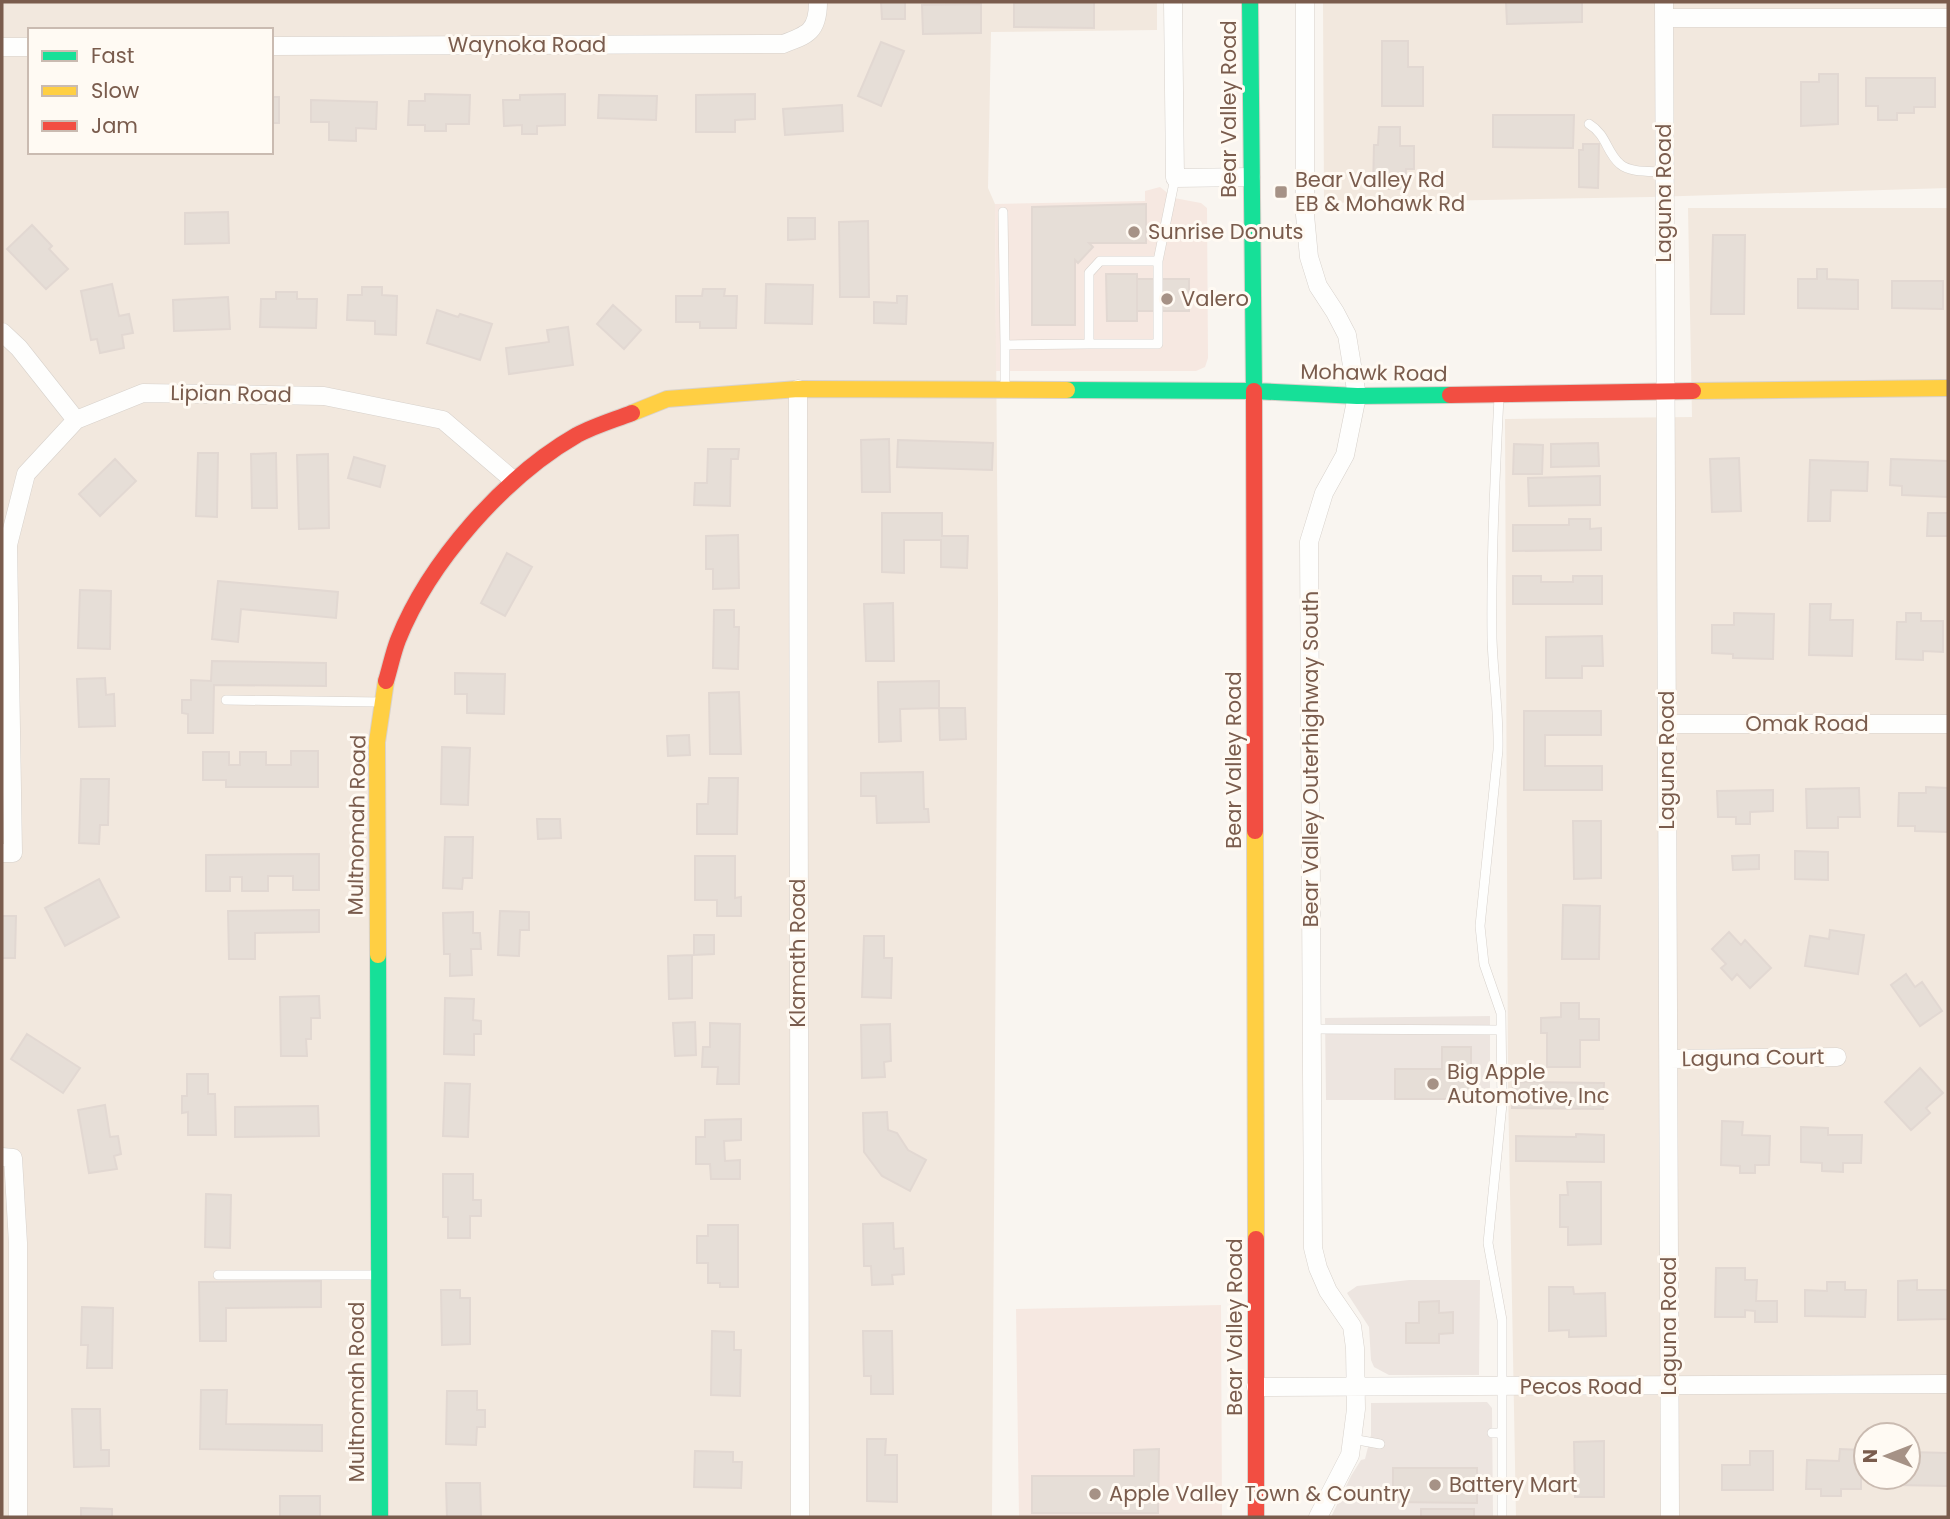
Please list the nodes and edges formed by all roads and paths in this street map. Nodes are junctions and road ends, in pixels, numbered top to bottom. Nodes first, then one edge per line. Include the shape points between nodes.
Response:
1 (818, 2) edge
2 (1173, 2) edge
3 (1250, 2) edge
4 (1305, 2) edge
5 (1664, 10) edge
6 (1948, 18) edge
7 (273, 46) edge
8 (2, 47) edge
9 (28, 47) edge
10 (1588, 124) dead end
11 (1664, 172) junction
12 (1251, 177) junction
13 (1175, 178) junction
14 (1003, 212) dead end
15 (1158, 261) junction
16 (2, 332) edge
17 (1089, 344) junction
18 (1004, 345) junction
19 (1948, 388) edge
20 (798, 389) junction
21 (1005, 390) junction
22 (1254, 391) junction
23 (1664, 392) junction
24 (1499, 394) junction
25 (1357, 396) junction
26 (76, 420) junction
27 (513, 480) junction
28 (5, 545) edge
29 (226, 700) dead end
30 (383, 702) junction
31 (1667, 724) junction
32 (1948, 724) edge
33 (7, 853) edge
34 (1312, 1029) junction
35 (1501, 1030) junction
36 (1837, 1057) dead end
37 (1669, 1059) junction
38 (7, 1157) edge
39 (218, 1275) dead end
40 (378, 1275) junction
41 (1948, 1384) edge
42 (1356, 1386) junction
43 (1256, 1387) junction
44 (1502, 1387) junction
45 (1669, 1387) junction
46 (1352, 1439) junction
47 (1380, 1444) dead end
48 (18, 1517) edge
49 (380, 1517) edge
50 (800, 1517) edge
51 (1256, 1517) edge
52 (1318, 1517) edge
53 (1502, 1517) edge
54 (1670, 1517) edge

1 - 7 street, Waynoka Road via 818,17 808,34 783,44
2 - 13 street
3 - 12 street, Bear Valley Road
4 - 25 street, Bear Valley Outerhighway South via 1309,257 1318,286 1347,335
5 - 6 street
5 - 11 street, Laguna Road
8 - 9 street
10 - 11 lane via 1599,131 1620,163 1631,169
11 - 23 street, Laguna Road
12 - 13 street
12 - 22 street, Bear Valley Road
13 - 15 lane
14 - 18 lane
15 - 17 lane via 1100,261 1089,273
15 - 17 lane via 1158,344
16 - 26 street
17 - 18 lane
18 - 21 lane
19 - 23 street, Mohawk Road
20 - 21 street, Mohawk Road
20 - 27 street, Multnomah Road via 667,399 578,435
20 - 50 street, Klamath Road
21 - 22 street, Mohawk Road
22 - 25 street, Mohawk Road
22 - 43 street, Bear Valley Road
23 - 24 street, Mohawk Road
23 - 31 street, Laguna Road
24 - 25 street, Mohawk Road
24 - 35 lane via 1492,527 1498,750 1480,926
25 - 34 street, Bear Valley Outerhighway South via 1345,455 1325,493 1309,541
26 - 27 street, Lipian Road via 143,393 324,396 443,421
26 - 28 street, Lipian Road via 26,474
27 - 30 street, Multnomah Road via 452,548 422,591 398,641
28 - 33 street, Lipian Road
29 - 30 lane
30 - 40 street, Multnomah Road via 377,743
31 - 32 street, Omak Road
31 - 37 street, Laguna Road
34 - 35 lane
34 - 42 street, Bear Valley Outerhighway South via 1313,1248 1328,1291 1352,1326
35 - 44 lane via 1502,1114 1488,1243 1502,1320
36 - 37 street, Laguna Court
37 - 45 street, Laguna Road
38 - 48 street via 18,1242
39 - 40 lane
40 - 49 street, Multnomah Road
41 - 45 street, Pecos Road
42 - 43 street, Pecos Road
42 - 44 street, Pecos Road
42 - 46 street, Bear Valley Outerhighway South
43 - 51 street, Bear Valley Road
44 - 45 street, Pecos Road
44 - 53 lane via 1497,1433
45 - 54 street, Laguna Road
46 - 47 lane
46 - 52 street, Bear Valley Outerhighway South via 1350,1455

